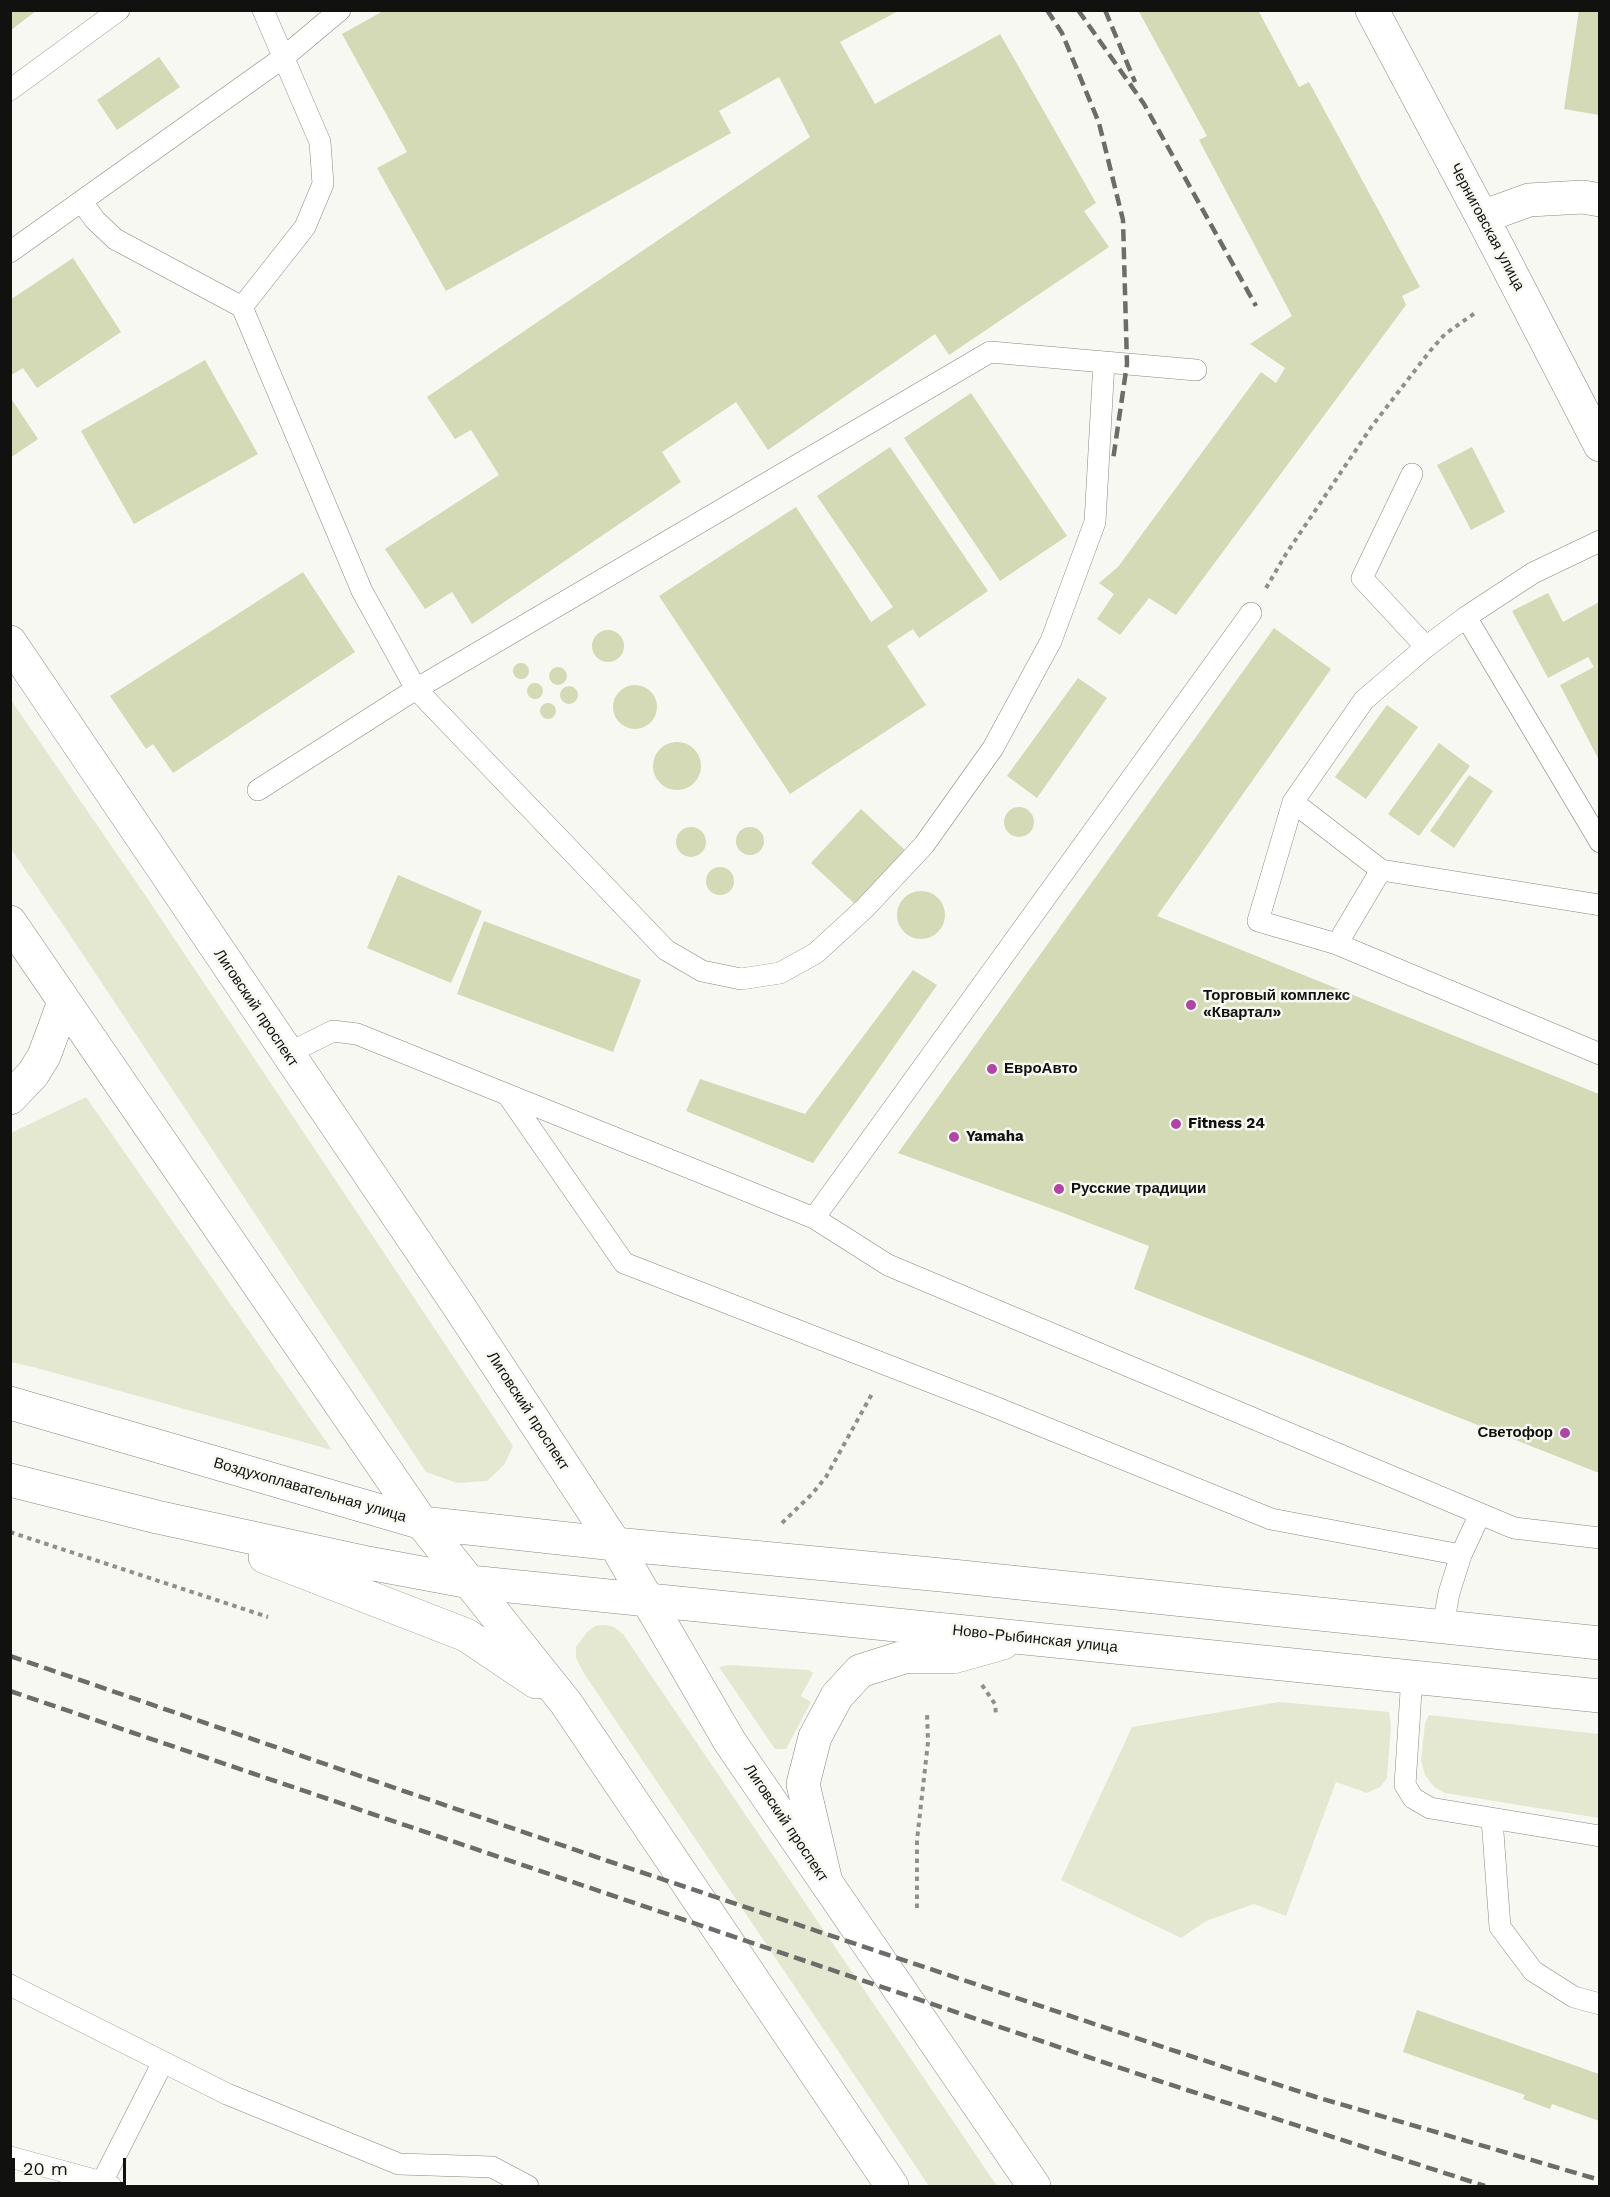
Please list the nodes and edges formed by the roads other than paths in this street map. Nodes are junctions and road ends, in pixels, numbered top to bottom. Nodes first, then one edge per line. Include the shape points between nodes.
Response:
1 (119, 10) edge
2 (263, 10) edge
3 (340, 10) edge
4 (1372, 10) edge
5 (284, 57) junction
6 (10, 90) edge
7 (1599, 200) edge
8 (82, 202) junction
9 (1482, 217) junction
10 (13, 245) edge
11 (242, 307) junction
12 (1104, 362) junction
13 (1196, 370) dead end
14 (1599, 445) edge
15 (1412, 474) dead end
16 (1599, 541) edge
17 (1251, 613) road end
18 (1466, 617) junction
19 (10, 642) edge
20 (1426, 647) junction
21 (416, 689) junction
22 (258, 790) dead end
23 (1293, 802) junction
24 (1599, 842) edge
25 (1381, 870) junction
26 (1599, 905) edge
27 (10, 922) edge
28 (1337, 944) junction
29 (64, 1002) junction
30 (287, 1054) junction
31 (1599, 1054) edge
32 (509, 1097) junction
33 (10, 1098) edge
34 (813, 1218) junction
35 (10, 1403) edge
36 (10, 1480) edge
37 (1480, 1514) junction
38 (157, 1517) junction
39 (422, 1523) junction
40 (1599, 1538) edge
41 (615, 1544) junction
42 (1461, 1555) junction
43 (470, 1582) junction
44 (647, 1600) junction
45 (1443, 1626) junction
46 (1023, 1638) junction
47 (1599, 1643) edge
48 (1412, 1676) junction
49 (1599, 1696) edge
50 (566, 1703) junction
51 (1491, 1819) junction
52 (1599, 1836) edge
53 (826, 1882) junction
54 (10, 1985) edge
55 (1599, 2004) edge
56 (163, 2061) junction
57 (10, 2157) edge
58 (104, 2185) edge
59 (528, 2187) edge
60 (892, 2187) edge
61 (1034, 2187) edge

1 - 6 lane
2 - 5 lane
3 - 5 lane
4 - 9 main road, Черниговская улица
5 - 8 lane
5 - 11 lane via 320,142 323,184 305,227
7 - 9 main road via 1529,200
8 - 10 lane
8 - 11 lane via 115,239
9 - 14 main road, Черниговская улица
11 - 21 lane via 362,591
12 - 13 lane
12 - 21 lane via 990,352
12 - 21 lane via 1095,522 1051,641 993,748 924,845 816,953 780,973 741,979 702,971 666,950
15 - 20 lane via 1362,578
16 - 18 lane via 1533,573
17 - 34 lane
18 - 20 lane
18 - 24 lane
19 - 30 main road, Лиговский проспект
20 - 23 lane via 1364,700
21 - 22 lane
23 - 25 lane
23 - 28 lane via 1258,921
25 - 26 lane
25 - 28 lane
27 - 29 main road
28 - 31 lane
29 - 33 main road via 44,1056
29 - 39 main road
30 - 32 lane via 333,1031 357,1034
30 - 41 main road, Лиговский проспект
32 - 34 lane
32 - 42 lane via 624,1263 1272,1519
34 - 37 lane via 888,1265
35 - 39 main road, Воздухоплавательная улица
36 - 38 main road
37 - 40 lane via 1514,1528
37 - 42 lane
38 - 43 main road
38 - 50 main road via 466,1635
39 - 41 main road, Воздухоплавательная улица
39 - 43 main road
41 - 44 main road, Лиговский проспект
41 - 45 main road
42 - 45 lane
43 - 44 main road, Ново-Рыбинская улица
43 - 50 main road
44 - 46 main road, Ново-Рыбинская улица
44 - 53 main road, Лиговский проспект via 730,1742
45 - 47 main road
46 - 48 main road, Ново-Рыбинская улица
46 - 53 main road via 952,1657 904,1657 860,1671 837,1696 815,1737 804,1784
48 - 49 main road, Ново-Рыбинская улица
48 - 51 lane via 1405,1785 1413,1798 1430,1809
50 - 60 main road
51 - 52 lane
51 - 55 lane via 1500,1927 1533,1971 1574,1997
53 - 61 main road, Лиговский проспект
54 - 56 lane
56 - 58 lane
56 - 59 lane via 227,2094 399,2164 492,2167
57 - 58 lane

